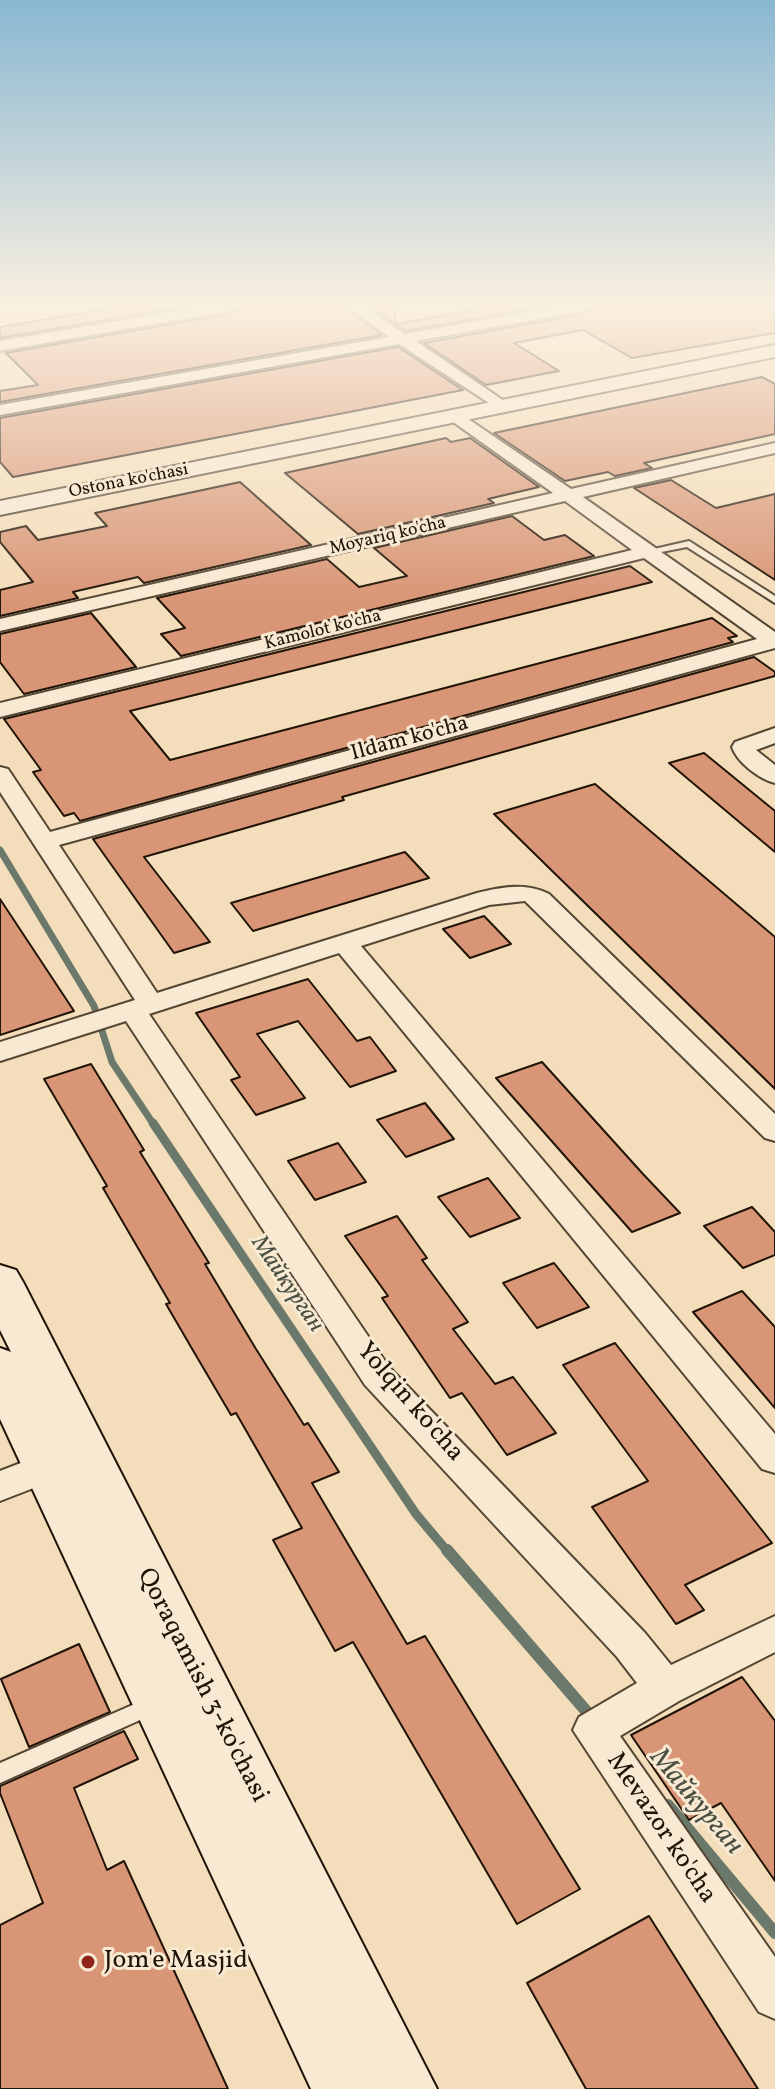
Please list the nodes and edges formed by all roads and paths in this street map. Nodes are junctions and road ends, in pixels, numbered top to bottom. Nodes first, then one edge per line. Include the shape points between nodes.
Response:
1 (31, 404) edge
2 (509, 404) edge
3 (501, 406) joint
4 (0, 410) edge
5 (455, 415) junction
6 (775, 448) edge
7 (567, 496) junction
8 (0, 508) edge
9 (646, 552) junction
10 (775, 600) edge
11 (0, 625) edge
12 (774, 641) edge
13 (0, 710) edge
14 (775, 735) edge
15 (0, 774) edge
16 (775, 776) edge
17 (45, 841) junction
18 (344, 943) junction
19 (143, 1009) junction
20 (0, 1052) edge
21 (775, 1131) edge
22 (0, 1282) edge
23 (0, 1367) edge
24 (775, 1459) edge
25 (28, 1472) edge
26 (775, 1633) edge
27 (665, 1688) junction
28 (180, 1692) junction
29 (0, 1773) edge
30 (775, 1996) edge
31 (346, 2089) edge
32 (403, 2089) edge

1 - 4 street
2 - 3 street, Ostona ko'chasi
3 - 5 street, Ostona ko'chasi
5 - 7 street
5 - 8 street, Ostona ko'chasi
6 - 7 street, Moyariq ko'cha
7 - 9 street
7 - 11 street, Moyariq ko'cha
9 - 10 lane via 689,544
9 - 12 street
9 - 13 street, Kamolot ko'cha
12 - 17 street, Ildam ko'cha
14 - 16 street via 743,747
15 - 17 street, Yolqin ko'cha
17 - 19 street, Yolqin ko'cha
18 - 19 street
18 - 21 street via 486,898 529,893 595,950
18 - 24 street
19 - 20 street
19 - 27 street, Yolqin ko'cha via 377,1376 631,1645
22 - 25 main road, Qoraqamish 3-ko'chasi
23 - 25 main road, Qoraqamish 3-ko'chasi
25 - 28 main road, Qoraqamish 3-ko'chasi
26 - 27 street
27 - 30 street, Mevazor ko'cha via 593,1730
28 - 29 lane
28 - 31 main road, Qoraqamish 3-ko'chasi
28 - 32 main road, Qoraqamish 3-ko'chasi

